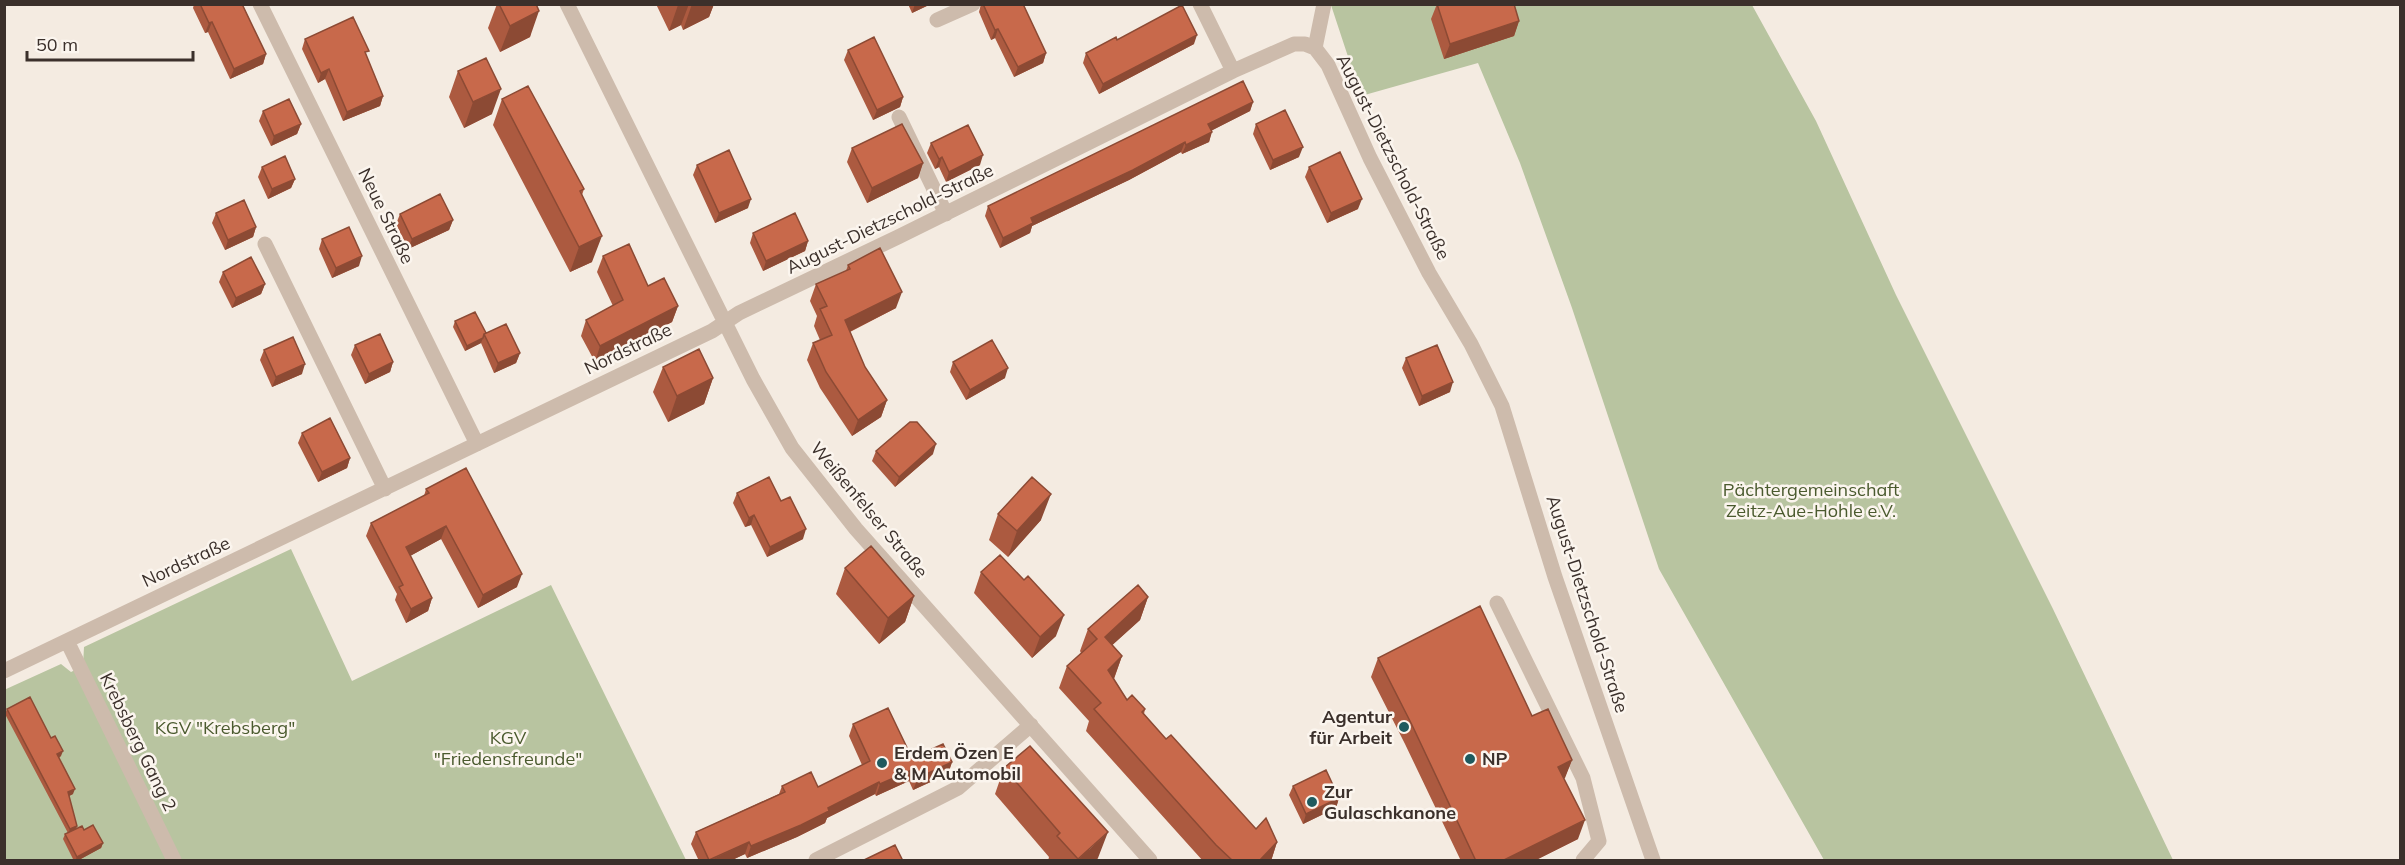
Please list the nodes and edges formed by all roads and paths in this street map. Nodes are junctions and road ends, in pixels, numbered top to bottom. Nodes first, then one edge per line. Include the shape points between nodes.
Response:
1 (260, 4) edge
2 (567, 4) edge
3 (973, 4) edge
4 (1200, 4) edge
5 (1324, 4) edge
6 (937, 20) dead end
7 (1315, 48) junction
8 (1233, 71) junction
9 (899, 117) dead end
10 (946, 214) junction
11 (265, 244) dead end
12 (726, 322) junction
13 (477, 444) junction
14 (385, 489) junction
15 (1497, 603) dead end
16 (67, 641) junction
17 (4, 671) edge
18 (1031, 726) junction
19 (174, 861) edge
20 (816, 861) edge
21 (1150, 861) edge
22 (1582, 861) edge
23 (1653, 861) edge

1 - 13 street, Neue Straße
2 - 12 street, Weißenfelser Straße
3 - 6 street
4 - 8 street
5 - 7 street
7 - 8 street, August-Dietzschold-Straße via 1294,45
7 - 23 street, August-Dietzschold-Straße via 1328,65 1370,158 1502,406
8 - 10 street, August-Dietzschold-Straße
9 - 10 street
10 - 12 street, August-Dietzschold-Straße
11 - 14 street
12 - 13 street, Nordstraße
12 - 18 street, Weißenfelser Straße via 765,402 808,470
13 - 14 street, Nordstraße
14 - 16 street, Nordstraße
15 - 22 street via 1582,778 1599,841
16 - 17 street, Nordstraße
16 - 19 street, Krebsberg Gang 2
18 - 20 street via 958,788
18 - 21 street, Weißenfelser Straße

